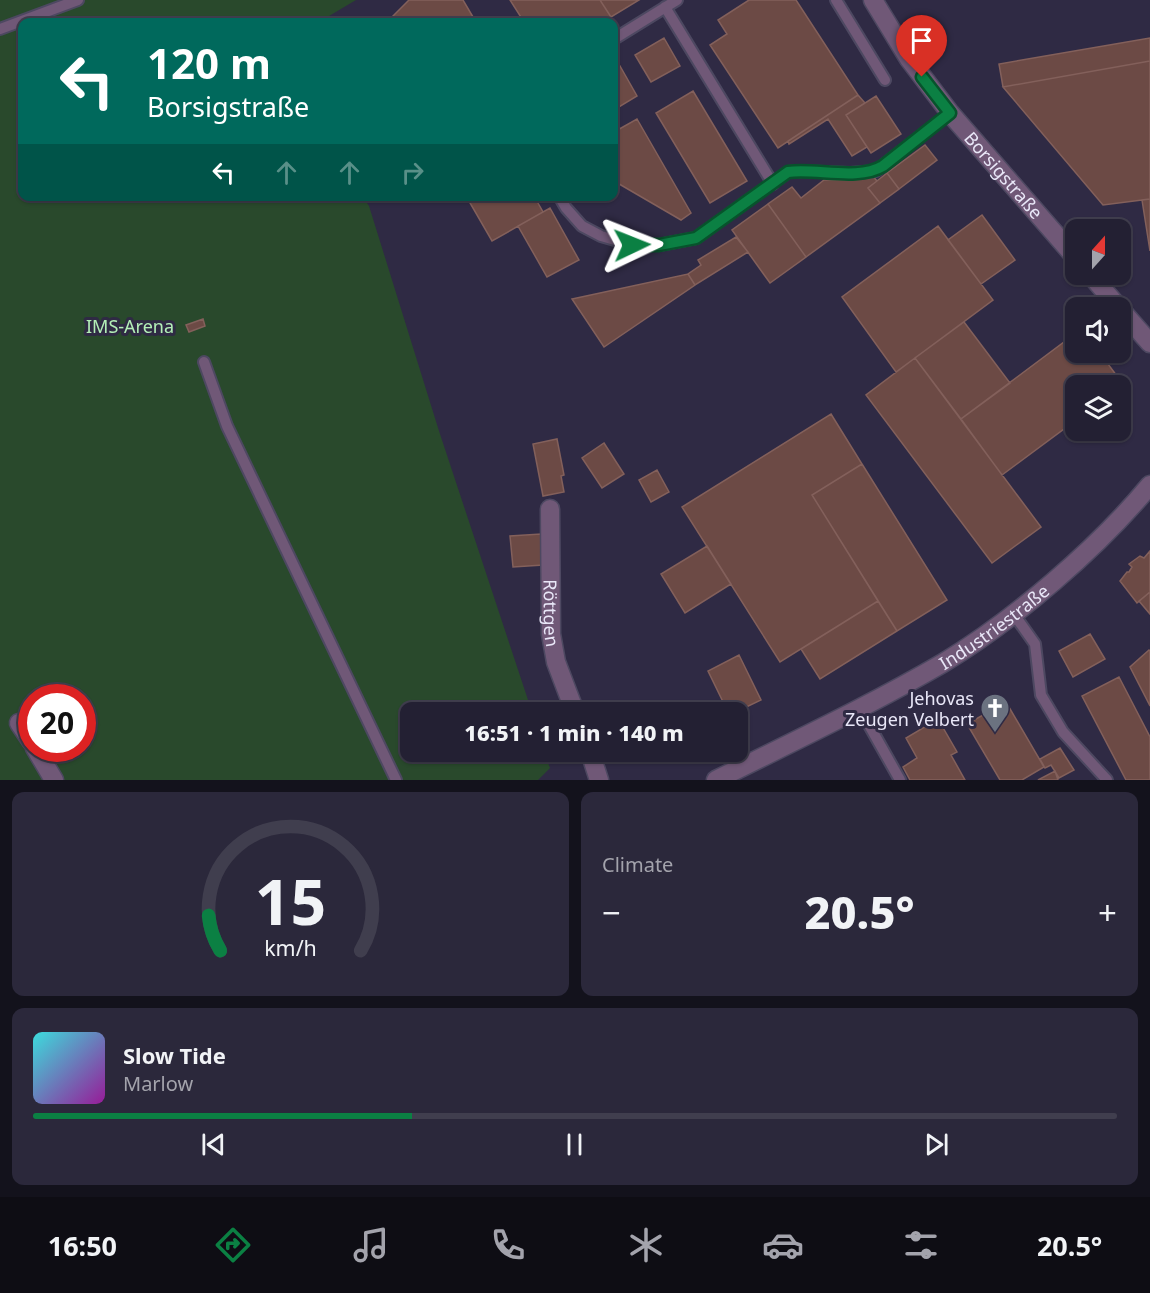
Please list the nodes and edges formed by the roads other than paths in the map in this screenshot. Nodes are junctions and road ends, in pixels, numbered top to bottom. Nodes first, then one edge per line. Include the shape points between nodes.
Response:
1 (78, 0) edge
2 (677, 0) edge
3 (836, 0) edge
4 (873, 0) edge
5 (665, 7) junction
6 (30, 18) edge
7 (18, 22) edge
8 (0, 29) edge
9 (618, 36) edge
10 (885, 80) dead end
11 (950, 113) junction
12 (772, 184) junction
13 (562, 201) edge
14 (1065, 245) edge
15 (1100, 285) edge
16 (1110, 297) edge
17 (1131, 321) edge
18 (1150, 343) edge
19 (204, 362) dead end
20 (1150, 485) edge
21 (550, 509) dead end
22 (1013, 613) junction
23 (571, 702) edge
24 (860, 709) junction
25 (44, 762) edge
26 (593, 762) edge
27 (54, 780) edge
28 (396, 780) edge
29 (599, 780) edge
30 (716, 780) edge
31 (900, 780) edge
32 (1107, 780) edge

1 - 6 lane
2 - 5 lane
3 - 10 lane
4 - 11 street, Borsigstraße via 909,59
5 - 9 lane
5 - 12 lane
7 - 8 lane
11 - 12 lane via 876,171 788,172
11 - 14 street, Borsigstraße
12 - 13 lane via 696,238 659,245 632,245 601,236 582,226
15 - 16 street
17 - 18 street
19 - 28 lane via 227,426
20 - 22 street, Industriestraße via 1102,537
21 - 23 street, Röttgen via 551,634 556,662
22 - 24 street, Industriestraße via 945,661
22 - 32 lane via 1035,644 1041,695 1063,732
24 - 30 street, Industriestraße
24 - 31 lane
25 - 27 street
26 - 29 street

